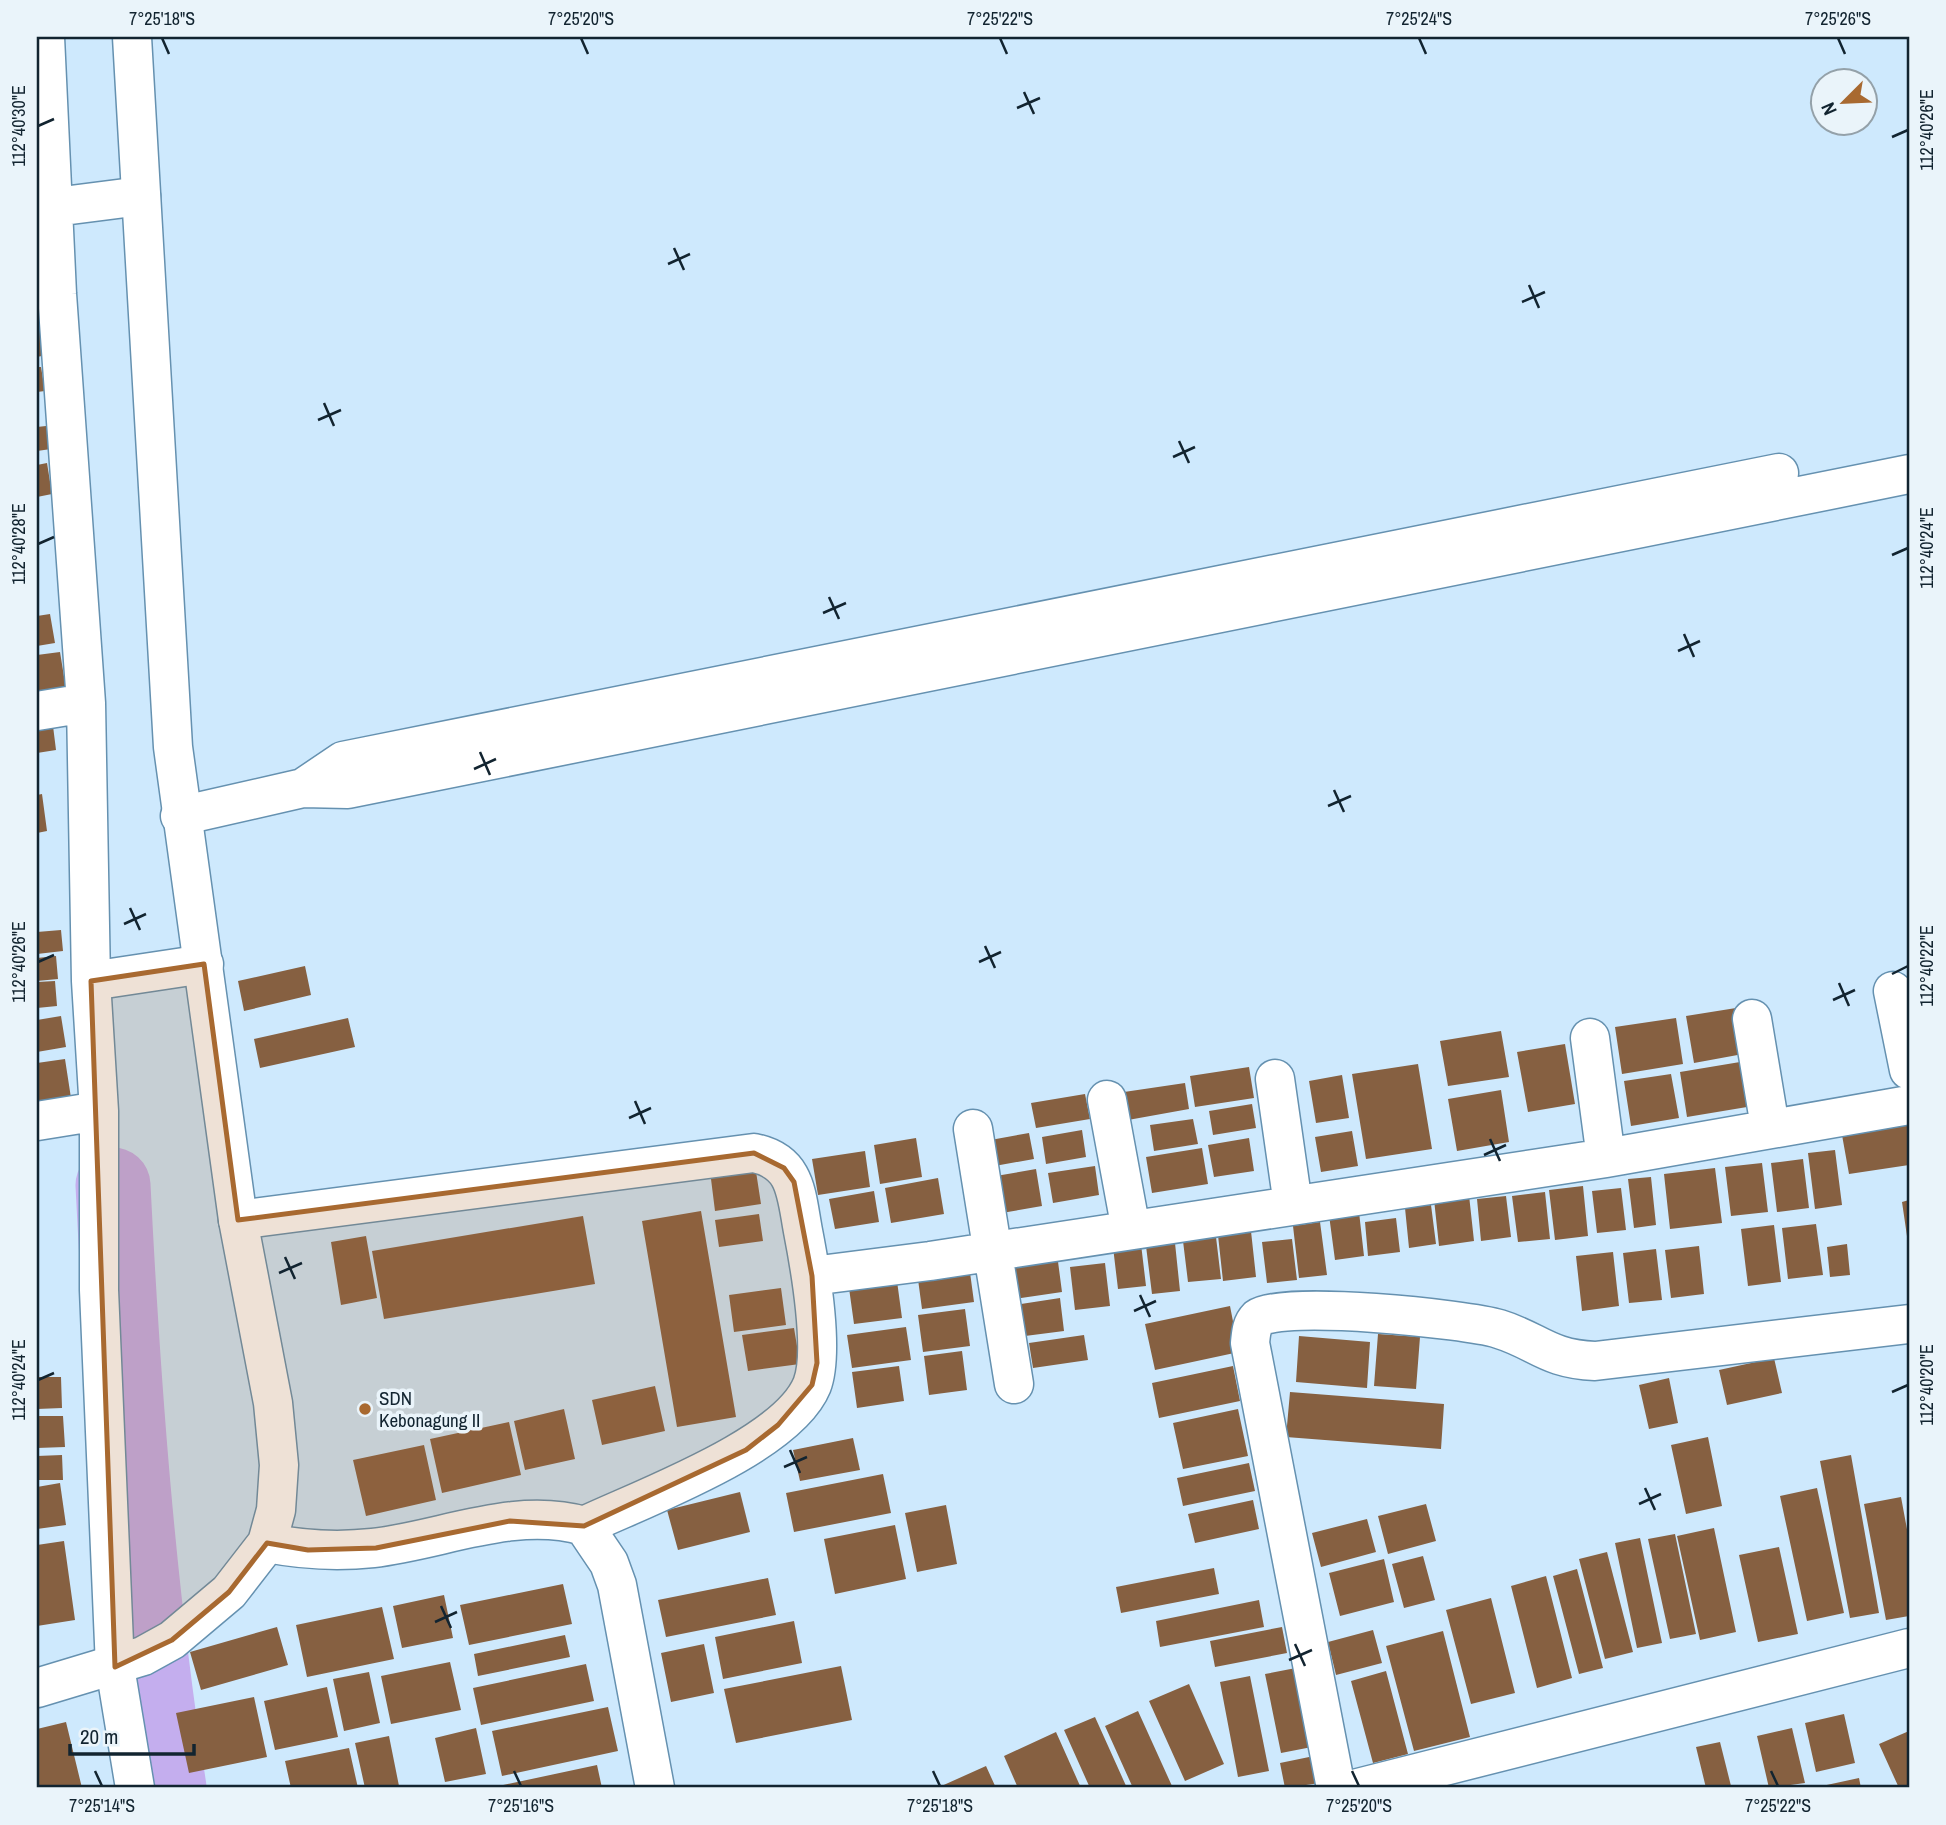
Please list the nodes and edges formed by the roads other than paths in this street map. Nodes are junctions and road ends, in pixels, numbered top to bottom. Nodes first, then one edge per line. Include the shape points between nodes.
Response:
1 (45, 37) edge
2 (132, 37) edge
3 (128, 198) junction
4 (61, 206) junction
5 (47, 297) edge
6 (1909, 447) edge
7 (1909, 474) edge
8 (86, 703) junction
9 (37, 712) edge
10 (303, 788) junction
11 (180, 816) junction
12 (205, 964) junction
13 (95, 980) junction
14 (1893, 992) dead end
15 (1752, 1019) dead end
16 (1590, 1038) dead end
17 (1909, 1070) edge
18 (1275, 1079) dead end
19 (1107, 1100) dead end
20 (1909, 1105) edge
21 (99, 1111) junction
22 (37, 1121) edge
23 (1770, 1127) junction
24 (973, 1129) dead end
25 (1606, 1158) junction
26 (1293, 1205) junction
27 (238, 1220) junction
28 (1131, 1230) junction
29 (993, 1251) junction
30 (812, 1276) junction
31 (1909, 1324) edge
32 (1014, 1384) dead end
33 (584, 1526) junction
34 (267, 1543) junction
35 (1909, 1648) edge
36 (143, 1655) junction
37 (37, 1688) edge
38 (135, 1788) edge
39 (655, 1788) edge
40 (1336, 1788) edge
41 (1358, 1788) edge

1 - 4 street
2 - 3 street
3 - 4 street
3 - 11 street
4 - 5 street
5 - 8 street
6 - 10 street via 343,761
7 - 10 street via 348,789
8 - 9 street
8 - 13 street
10 - 11 street
11 - 12 street
12 - 13 street
12 - 27 street
13 - 21 street
14 - 17 street
15 - 23 street
16 - 25 street
18 - 26 street
19 - 28 street
20 - 23 street
21 - 22 street
21 - 36 street via 99,1290
23 - 25 street
24 - 29 street
25 - 26 street
26 - 28 street
27 - 30 street via 754,1153 771,1156 793,1182
27 - 34 street via 273,1403 279,1465 276,1510
28 - 29 street
29 - 30 street
29 - 32 street
30 - 33 street via 817,1363 812,1385 799,1406 746,1450
31 - 40 street via 1595,1361 1569,1360 1502,1329 1461,1320 1346,1312 1269,1313 1258,1319 1251,1328 1251,1343
33 - 34 street via 566,1521 510,1521 376,1548 334,1551
33 - 39 street via 609,1563 617,1585
34 - 36 street via 229,1592
35 - 41 street
36 - 37 street
36 - 38 street

